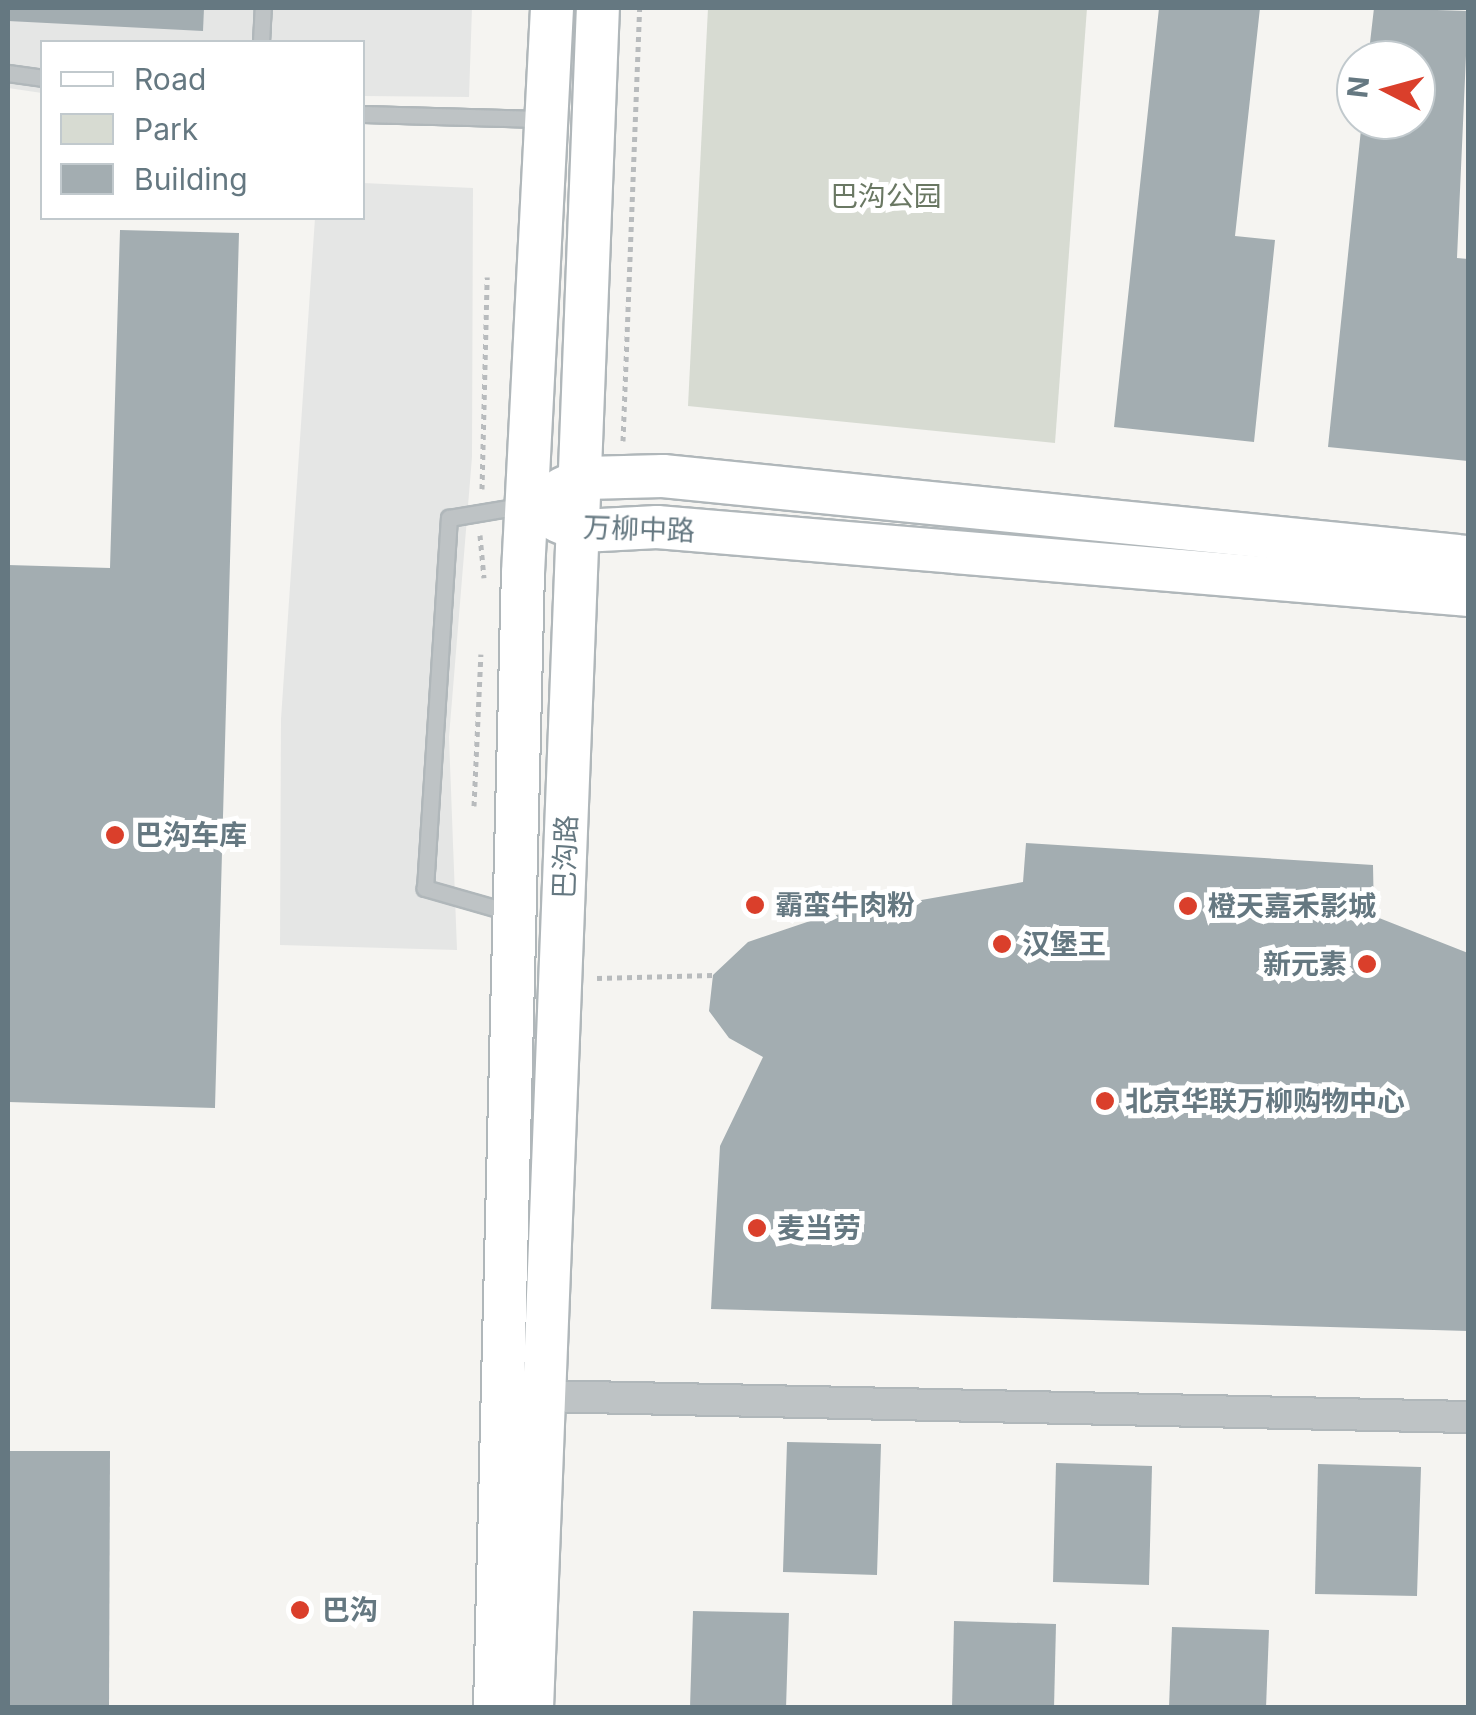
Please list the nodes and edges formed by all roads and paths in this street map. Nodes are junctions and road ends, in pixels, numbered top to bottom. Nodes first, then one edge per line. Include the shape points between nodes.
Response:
1 (263, 8) edge
2 (552, 8) edge
3 (598, 8) edge
4 (261, 40) edge
5 (8, 73) edge
6 (40, 78) edge
7 (365, 114) edge
8 (545, 119) junction
9 (487, 277) dead end
10 (586, 478) junction
11 (482, 506) junction
12 (526, 506) junction
13 (582, 531) junction
14 (1468, 556) edge
15 (1468, 595) edge
16 (484, 599) dead end
17 (482, 637) dead end
18 (474, 806) dead end
19 (512, 913) junction
20 (712, 975) dead end
21 (594, 978) dead end
22 (542, 1396) junction
23 (1468, 1417) edge
24 (495, 1708) edge
25 (532, 1708) edge

1 - 4 lane
2 - 8 main road, 巴沟路
3 - 10 main road, 巴沟路
5 - 6 lane
7 - 8 lane
8 - 12 main road, 巴沟路
9 - 11 path
10 - 12 main road, 万柳中路
10 - 13 main road, 巴沟路
10 - 14 main road, 万柳中路 via 664,476
11 - 12 lane
11 - 16 path
11 - 19 lane via 449,518 425,888
12 - 13 main road, 万柳中路
12 - 19 main road, 巴沟路
13 - 15 main road, 万柳中路 via 657,527
13 - 22 main road, 巴沟路
17 - 18 path
19 - 24 main road, 巴沟路
20 - 21 path
22 - 23 street
22 - 25 main road, 巴沟路

